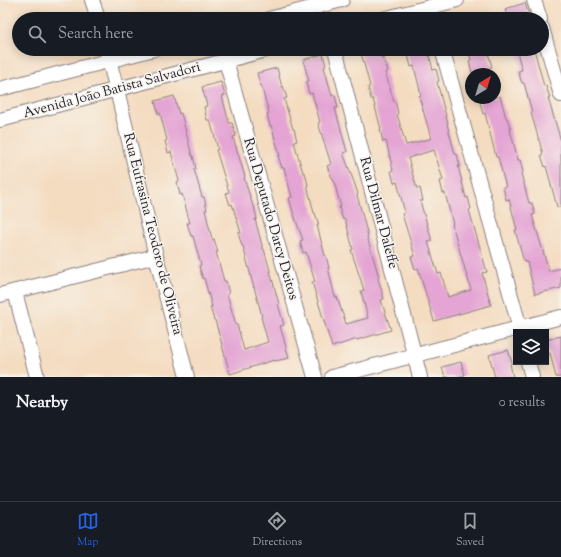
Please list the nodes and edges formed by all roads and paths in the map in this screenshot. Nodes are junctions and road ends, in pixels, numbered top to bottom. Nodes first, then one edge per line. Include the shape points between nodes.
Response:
1 (92, 0) edge
2 (342, 0) edge
3 (457, 0) edge
4 (534, 0) edge
5 (431, 9) edge
6 (96, 12) edge
7 (296, 12) edge
8 (417, 12) edge
9 (538, 12) edge
10 (549, 52) edge
11 (105, 56) edge
12 (108, 56) edge
13 (244, 56) edge
14 (337, 56) edge
15 (444, 56) edge
16 (226, 61) junction
17 (0, 89) edge
18 (117, 90) junction
19 (561, 94) edge
20 (0, 120) edge
21 (156, 256) junction
22 (15, 292) junction
23 (0, 295) edge
24 (561, 318) edge
25 (520, 329) edge
26 (523, 329) edge
27 (513, 332) edge
28 (415, 355) junction
29 (529, 365) edge
30 (37, 377) edge
31 (187, 377) edge
32 (315, 377) edge
33 (332, 377) edge
34 (420, 377) edge
35 (532, 377) edge

1 - 6 street
2 - 7 street
3 - 5 street
4 - 9 street
5 - 8 street
10 - 19 street
11 - 17 street
12 - 18 street, Rua Eufrasina Teodoro de Oliveira
13 - 16 street, Avenida João Batista Salvadori
14 - 28 street, Rua Dilmar Daleffe
15 - 25 street
16 - 18 street, Avenida João Batista Salvadori
16 - 32 street, Rua Deputado Darcy Deitos
18 - 20 street, Avenida João Batista Salvadori
18 - 21 street, Rua Eufrasina Teodoro de Oliveira
21 - 22 street
21 - 31 street, Rua Eufrasina Teodoro de Oliveira
22 - 23 street
22 - 30 street
24 - 26 street
27 - 28 street
28 - 33 street
28 - 34 street, Rua Dilmar Daleffe
29 - 35 street

